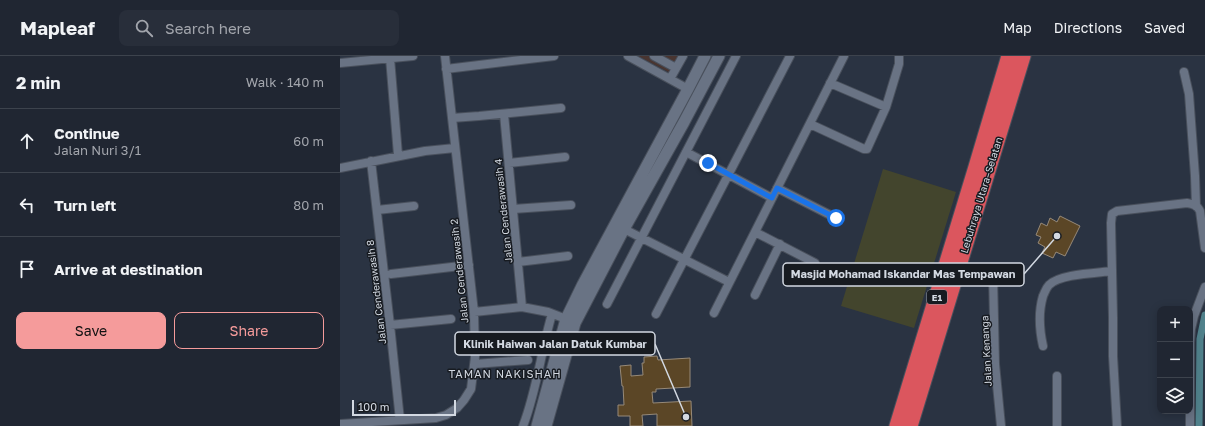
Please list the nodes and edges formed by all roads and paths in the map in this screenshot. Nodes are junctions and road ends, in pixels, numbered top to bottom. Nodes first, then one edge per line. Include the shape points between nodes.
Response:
1 (413, 56) edge
2 (445, 56) edge
3 (554, 56) edge
4 (628, 56) edge
5 (654, 56) edge
6 (683, 56) edge
7 (705, 56) edge
8 (719, 56) edge
9 (736, 56) edge
10 (790, 56) edge
11 (844, 56) edge
12 (899, 56) edge
13 (1009, 56) edge
14 (1023, 56) edge
15 (367, 58) edge
16 (390, 58) junction
17 (340, 63) edge
18 (676, 68) junction
19 (446, 69) junction
20 (1184, 72) dead end
21 (670, 79) junction
22 (830, 83) junction
23 (688, 89) junction
24 (886, 107) junction
25 (561, 108) dead end
26 (504, 114) junction
27 (452, 118) junction
28 (810, 124) junction
29 (455, 148) junction
30 (686, 152) junction
31 (398, 155) junction
32 (565, 157) dead end
33 (371, 162) junction
34 (509, 163) junction
35 (340, 168) edge
36 (982, 170) junction
37 (728, 174) junction
38 (777, 188) junction
39 (772, 198) junction
40 (572, 205) dead end
41 (414, 206) dead end
42 (1196, 206) junction
43 (513, 209) junction
44 (377, 210) junction
45 (836, 218) dead end
46 (624, 229) junction
47 (755, 232) junction
48 (641, 238) junction
49 (780, 244) junction
50 (1205, 248) edge
51 (568, 256) dead end
52 (684, 260) junction
53 (518, 262) junction
54 (815, 263) dead end
55 (469, 265) junction
56 (1112, 271) junction
57 (391, 274) dead end
58 (993, 275) dead end
59 (729, 282) junction
60 (1205, 287) edge
61 (755, 295) dead end
62 (607, 304) dead end
63 (522, 307) junction
64 (474, 312) junction
65 (714, 313) dead end
66 (552, 314) junction
67 (656, 314) dead end
68 (451, 319) dead end
69 (566, 319) junction
70 (390, 325) junction
71 (1043, 346) dead end
72 (528, 360) dead end
73 (475, 364) junction
74 (1057, 376) dead end
75 (400, 420) junction
76 (340, 424) edge
77 (523, 426) edge
78 (537, 426) edge
79 (546, 426) edge
80 (897, 426) edge
81 (910, 426) edge
82 (1001, 426) edge
83 (1057, 426) edge
84 (1117, 426) edge
85 (1190, 426) edge

1 - 16 street
2 - 19 street, Jalan Cenderawasih 2
3 - 19 street
4 - 21 street
5 - 18 street
6 - 18 street
7 - 23 main road
8 - 46 main road
9 - 30 street
10 - 37 street
11 - 22 street
12 - 24 street
13 - 36 highway, Lebuhraya Utara–Selatan / E1
14 - 36 highway, Lebuhraya Utara–Selatan / E1
15 - 16 street
15 - 17 street
16 - 31 street
18 - 21 street
19 - 27 street, Jalan Cenderawasih 2
20 - 42 street via 1189,94
21 - 23 street
22 - 24 street
22 - 28 street
23 - 69 main road
24 - 28 street via 867,149
25 - 26 street
26 - 27 street
26 - 34 street, Jalan Cenderawasih 4
27 - 29 street, Jalan Cenderawasih 2
28 - 38 street
29 - 31 street
29 - 55 street, Jalan Cenderawasih 2
30 - 37 street
30 - 48 street
31 - 33 street
32 - 34 street
33 - 35 street
33 - 44 street, Jalan Cenderawasih 8
34 - 43 street, Jalan Cenderawasih 4
36 - 80 highway, Lebuhraya Utara–Selatan / E1
36 - 81 highway, Lebuhraya Utara–Selatan / E1
37 - 39 street
37 - 52 street
38 - 39 street
38 - 45 street
39 - 47 street
40 - 43 street
41 - 44 street
42 - 50 street via 1200,211
42 - 56 street via 1187,203 1117,211 1112,214
43 - 53 street, Jalan Cenderawasih 4
44 - 70 street, Jalan Cenderawasih 8
46 - 48 street
46 - 79 main road via 575,323
47 - 49 street
47 - 59 street
48 - 52 street
48 - 62 street
49 - 54 street
49 - 61 street
51 - 53 street
52 - 59 street
52 - 67 street
53 - 63 street, Jalan Cenderawasih 4
55 - 57 street
55 - 64 street, Jalan Cenderawasih 2
56 - 71 street via 1062,278 1049,285 1039,313
56 - 84 street
58 - 82 street, Jalan Kenanga via 995,364
59 - 65 street
60 - 85 street via 1191,329
63 - 64 street
63 - 66 street
64 - 73 street, Jalan Cenderawasih 2
66 - 69 street
66 - 77 street
68 - 70 street
69 - 78 main road
70 - 75 street, Jalan Cenderawasih 8
72 - 73 street
73 - 75 street, Jalan Cenderawasih 2 via 470,389 457,408 436,418
74 - 83 street
75 - 76 street, Jalan Cenderawasih 2

